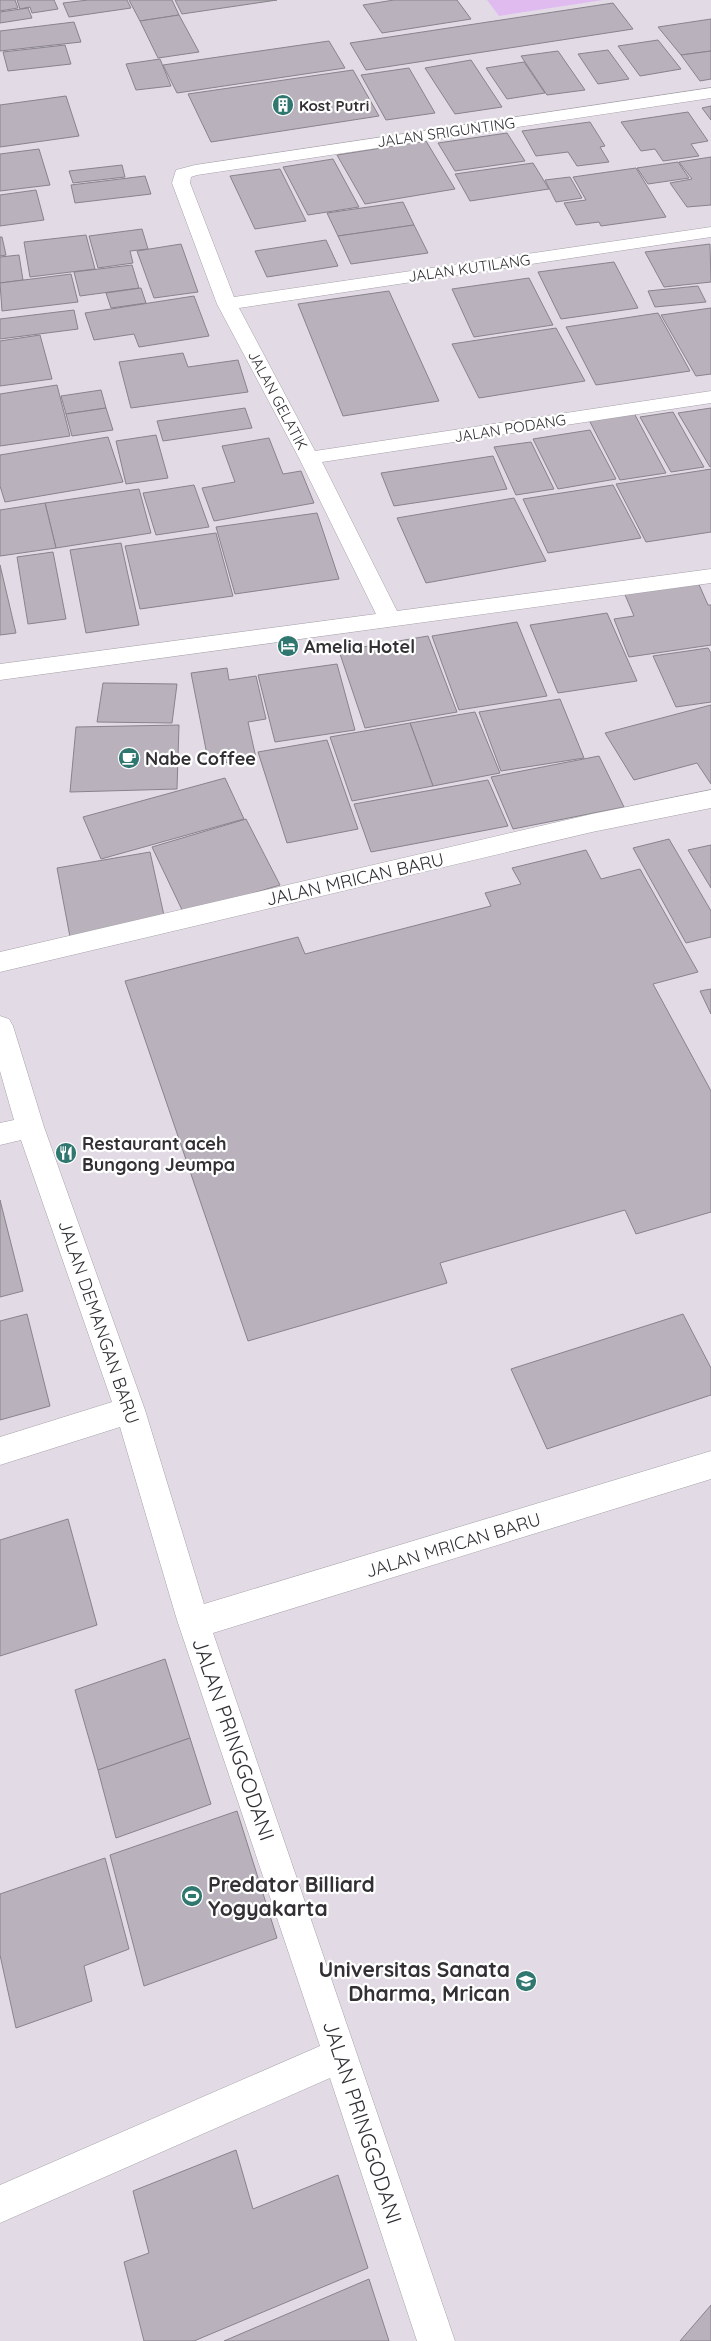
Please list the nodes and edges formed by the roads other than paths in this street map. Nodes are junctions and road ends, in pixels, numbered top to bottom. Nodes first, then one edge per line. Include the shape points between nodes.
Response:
1 (711, 93) edge
2 (182, 174) joint
3 (711, 232) edge
4 (228, 304) junction
5 (711, 397) edge
6 (310, 458) junction
7 (711, 576) edge
8 (390, 620) junction
9 (0, 672) edge
10 (711, 798) edge
11 (0, 962) edge
12 (0, 1026) edge
13 (30, 1127) junction
14 (0, 1134) edge
15 (130, 1410) junction
16 (0, 1451) edge
17 (711, 1465) edge
18 (193, 1620) junction
19 (341, 2056) junction
20 (0, 2204) edge
21 (436, 2341) edge

1 - 2 street, JALAN SRIGUNTING via 204,168
2 - 4 street, JALAN GELATIK via 181,183
3 - 4 street, JALAN KUTILANG
4 - 6 street, JALAN GELATIK
5 - 6 street, JALAN PODANG
6 - 8 street, JALAN GELATIK
7 - 8 street
8 - 9 street
10 - 11 street, JALAN MRICAN BARU
12 - 13 street, JALAN DEMANGAN BARU
13 - 14 street
13 - 15 street, JALAN DEMANGAN BARU
15 - 16 street
15 - 18 street, JALAN DEMANGAN BARU
17 - 18 street, JALAN MRICAN BARU via 209,1619
18 - 19 street, JALAN PRINGGODANI
19 - 20 street
19 - 21 street, JALAN PRINGGODANI

